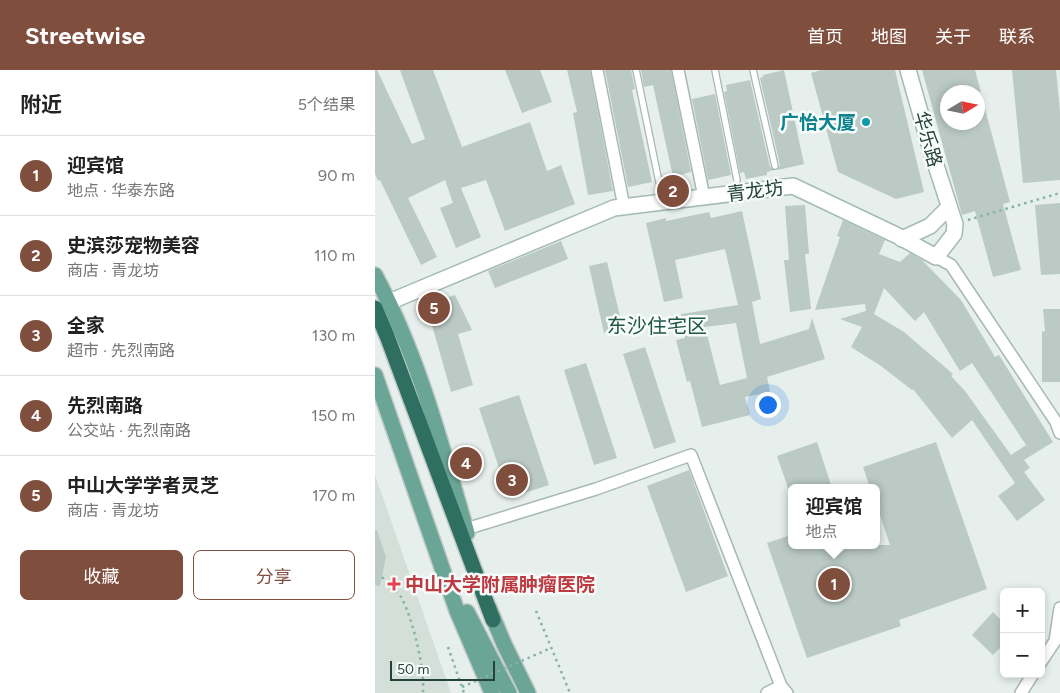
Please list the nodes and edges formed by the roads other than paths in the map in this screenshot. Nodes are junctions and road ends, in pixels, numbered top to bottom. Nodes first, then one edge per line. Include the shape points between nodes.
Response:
1 (597, 70) edge
2 (636, 70) edge
3 (678, 70) edge
4 (715, 70) edge
5 (753, 70) edge
6 (908, 70) edge
7 (775, 166) dead end
8 (737, 180) dead end
9 (659, 182) dead end
10 (704, 197) junction
11 (624, 207) junction
12 (949, 207) junction
13 (902, 239) junction
14 (936, 257) junction
15 (375, 274) edge
16 (389, 302) junction
17 (375, 308) edge
18 (375, 374) edge
19 (1060, 433) edge
20 (466, 529) junction
21 (437, 553) junction
22 (1060, 608) edge
23 (493, 620) junction
24 (1045, 656) edge
25 (1030, 678) edge
26 (784, 689) edge
27 (492, 693) edge
28 (509, 693) edge
29 (528, 693) edge
30 (767, 693) edge
31 (1021, 693) edge

1 - 11 street
2 - 9 lane
3 - 10 street
4 - 8 lane
5 - 7 lane
6 - 12 street, 华乐路
10 - 11 street, 青龙坊
10 - 13 street, 青龙坊 via 793,186
11 - 16 street, 青龙坊 via 614,208
12 - 13 street via 930,226
12 - 14 street, 华乐路 via 955,224 954,234
13 - 14 street, 青龙坊
14 - 19 street, 青龙坊 via 951,265 1056,422
15 - 16 main road
16 - 20 main road via 415,366
17 - 23 highway
18 - 21 main road
20 - 23 main road
20 - 26 street via 596,489 691,455
21 - 27 main road via 457,611
21 - 28 main road
22 - 24 street via 1055,641
23 - 29 main road
25 - 31 street
26 - 30 street

